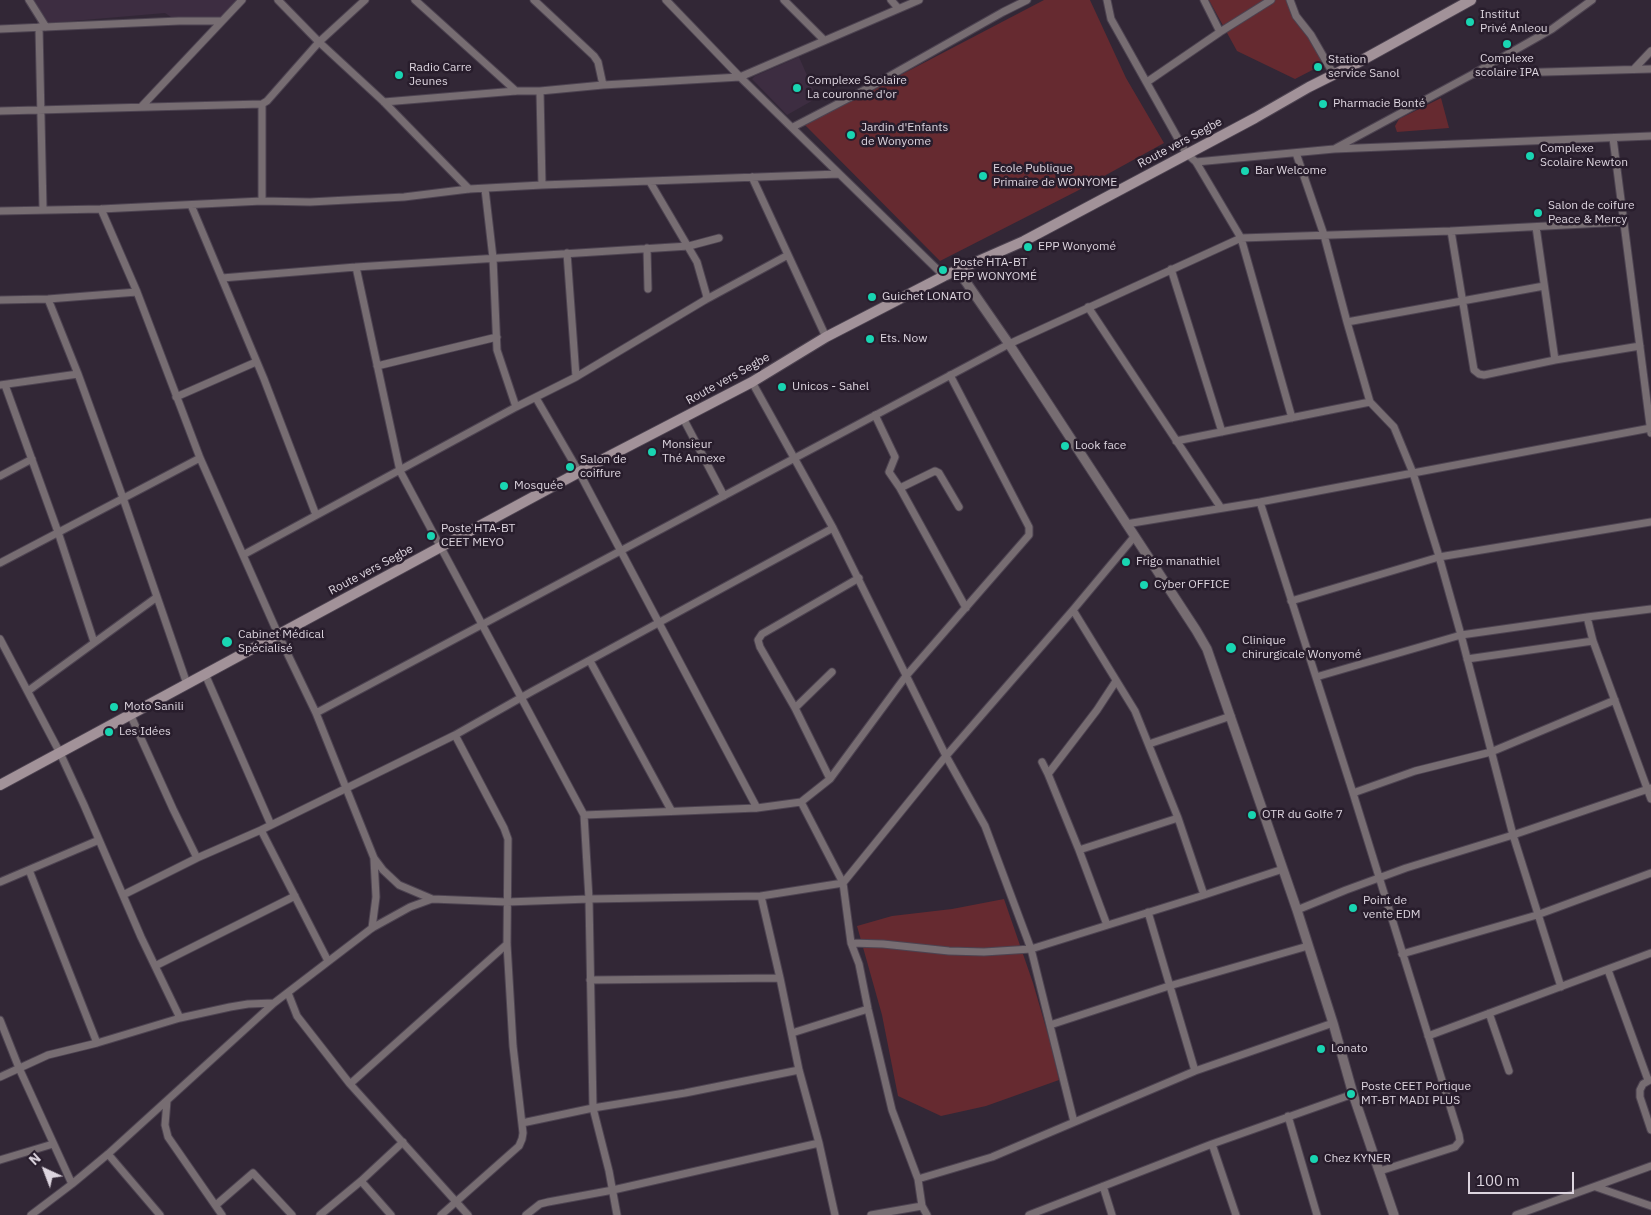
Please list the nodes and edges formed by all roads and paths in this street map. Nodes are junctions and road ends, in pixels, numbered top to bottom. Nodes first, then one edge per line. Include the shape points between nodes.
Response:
1 (29, 0) edge
2 (242, 0) edge
3 (278, 0) edge
4 (365, 0) edge
5 (415, 0) edge
6 (534, 0) edge
7 (784, 0) edge
8 (891, 0) edge
9 (918, 0) edge
10 (1028, 0) edge
11 (1107, 0) edge
12 (1204, 0) edge
13 (1271, 0) edge
14 (1290, 0) edge
15 (1470, 0) edge
16 (1592, 0) edge
17 (671, 2) edge
18 (1020, 2) edge
19 (1458, 3) edge
20 (898, 8) junction
21 (221, 21) junction
22 (42, 27) junction
23 (0, 29) edge
24 (1220, 32) junction
25 (824, 40) junction
26 (319, 42) junction
27 (1651, 51) edge
28 (1634, 69) junction
29 (1651, 69) edge
30 (1473, 74) junction
31 (1334, 75) junction
32 (740, 77) junction
33 (1147, 82) junction
34 (603, 85) junction
35 (516, 91) junction
36 (540, 91) junction
37 (384, 102) junction
38 (262, 104) junction
39 (142, 106) junction
40 (40, 110) junction
41 (0, 111) edge
42 (793, 127) junction
43 (1651, 136) edge
44 (1613, 138) junction
45 (1334, 149) junction
46 (1186, 153) junction
47 (1296, 153) junction
48 (1196, 162) junction
49 (839, 174) junction
50 (752, 177) junction
51 (650, 182) junction
52 (542, 185) junction
53 (469, 189) junction
54 (485, 189) junction
55 (262, 202) junction
56 (191, 205) junction
57 (43, 209) junction
58 (101, 209) junction
59 (0, 211) edge
60 (1623, 222) junction
61 (1536, 227) junction
62 (1451, 232) junction
63 (1324, 235) junction
64 (719, 238) dead end
65 (1241, 238) junction
66 (689, 246) junction
67 (647, 248) junction
68 (568, 253) junction
69 (788, 255) junction
70 (493, 258) junction
71 (356, 267) junction
72 (1172, 269) junction
73 (957, 270) junction
74 (944, 276) junction
75 (222, 278) junction
76 (1544, 286) junction
77 (648, 289) dead end
78 (137, 292) junction
79 (48, 299) junction
80 (0, 300) edge
81 (705, 300) junction
82 (1463, 301) junction
83 (1088, 307) junction
84 (1347, 322) junction
85 (497, 337) junction
86 (826, 337) junction
87 (1009, 344) junction
88 (1640, 346) junction
89 (1555, 360) junction
90 (256, 362) junction
91 (377, 366) junction
92 (78, 374) junction
93 (950, 375) junction
94 (576, 377) junction
95 (752, 382) junction
96 (3, 385) edge
97 (176, 397) junction
98 (536, 398) junction
99 (1370, 402) junction
100 (516, 408) junction
101 (875, 415) junction
102 (683, 418) junction
103 (1292, 418) junction
104 (1651, 430) edge
105 (1222, 432) junction
106 (1176, 441) junction
107 (200, 458) junction
108 (794, 458) junction
109 (32, 459) junction
110 (400, 471) junction
111 (579, 472) junction
112 (1413, 473) junction
113 (0, 476) edge
114 (900, 488) junction
115 (724, 496) junction
116 (123, 498) junction
117 (1260, 502) junction
118 (959, 507) dead end
119 (1221, 508) junction
120 (316, 515) junction
121 (1651, 522) edge
122 (1126, 524) junction
123 (833, 528) junction
124 (58, 532) junction
125 (1134, 537) junction
126 (441, 547) junction
127 (622, 551) junction
128 (243, 555) junction
129 (1439, 557) junction
130 (0, 563) edge
131 (859, 578) junction
132 (157, 596) junction
133 (1291, 601) junction
134 (966, 608) junction
135 (1651, 609) edge
136 (1073, 610) junction
137 (1586, 617) junction
138 (659, 623) junction
139 (483, 625) junction
140 (278, 634) junction
141 (1461, 635) junction
142 (0, 640) edge
143 (1593, 641) junction
144 (94, 642) junction
145 (1467, 659) junction
146 (590, 661) junction
147 (832, 672) dead end
148 (205, 674) junction
149 (906, 676) junction
150 (1316, 677) junction
151 (1116, 681) junction
152 (187, 684) junction
153 (28, 691) junction
154 (522, 697) junction
155 (1614, 700) junction
156 (795, 708) junction
157 (130, 714) junction
158 (316, 714) junction
159 (1231, 716) junction
160 (455, 736) junction
161 (1149, 744) junction
162 (1491, 752) junction
163 (60, 753) junction
164 (946, 756) junction
165 (1042, 762) dead end
166 (1048, 774) junction
167 (830, 779) junction
168 (0, 785) edge
169 (346, 788) junction
170 (1649, 789) edge
171 (1353, 793) junction
172 (1651, 798) edge
173 (801, 802) junction
174 (757, 808) junction
175 (671, 810) junction
176 (584, 815) junction
177 (1178, 818) junction
178 (271, 824) junction
179 (261, 830) junction
180 (1513, 835) junction
181 (99, 840) junction
182 (1079, 850) junction
183 (197, 858) junction
184 (374, 858) junction
185 (1282, 869) junction
186 (29, 870) junction
187 (1651, 873) edge
188 (1378, 878) junction
189 (0, 882) edge
190 (843, 883) junction
191 (1204, 895) junction
192 (123, 896) junction
193 (295, 896) junction
194 (761, 896) junction
195 (432, 899) junction
196 (589, 899) junction
197 (508, 902) junction
198 (1297, 910) junction
199 (1148, 912) junction
200 (1538, 915) junction
201 (1107, 925) junction
202 (372, 928) junction
203 (851, 943) junction
204 (507, 944) junction
205 (1308, 946) junction
206 (1031, 949) junction
207 (1651, 953) edge
208 (1402, 954) junction
209 (328, 961) junction
210 (155, 966) junction
211 (1608, 970) junction
212 (780, 978) junction
213 (590, 980) junction
214 (1169, 986) junction
215 (1561, 987) junction
216 (288, 994) junction
217 (274, 1004) junction
218 (868, 1009) junction
219 (1489, 1013) junction
220 (180, 1018) junction
221 (0, 1020) edge
222 (1333, 1023) junction
223 (1050, 1025) junction
224 (792, 1033) junction
225 (1428, 1036) junction
226 (98, 1043) junction
227 (19, 1068) junction
228 (799, 1070) junction
229 (1195, 1071) junction
230 (1509, 1071) dead end
231 (0, 1077) edge
232 (1649, 1080) edge
233 (350, 1084) junction
234 (1353, 1094) junction
235 (167, 1101) junction
236 (593, 1108) junction
237 (1288, 1116) junction
238 (1074, 1122) junction
239 (522, 1123) junction
240 (1651, 1130) edge
241 (403, 1142) junction
242 (819, 1143) junction
243 (53, 1144) junction
244 (1212, 1144) junction
245 (108, 1154) junction
246 (0, 1160) edge
247 (1651, 1166) edge
248 (1380, 1171) junction
249 (918, 1179) junction
250 (361, 1180) junction
251 (72, 1184) junction
252 (1103, 1186) junction
253 (1596, 1187) junction
254 (613, 1190) junction
255 (456, 1202) junction
256 (216, 1205) junction
257 (922, 1206) junction
258 (1651, 1206) edge
259 (31, 1215) edge
260 (160, 1215) edge
261 (222, 1215) edge
262 (292, 1215) edge
263 (320, 1215) edge
264 (391, 1215) edge
265 (442, 1215) edge
266 (468, 1215) edge
267 (526, 1215) edge
268 (617, 1215) edge
269 (835, 1215) edge
270 (871, 1215) edge
271 (927, 1215) edge
272 (1029, 1215) edge
273 (1112, 1215) edge
274 (1236, 1215) edge
275 (1316, 1215) edge
276 (1394, 1215) edge
277 (1516, 1215) edge

1 - 22 street
2 - 21 street
3 - 26 street
4 - 26 street
5 - 35 street
6 - 34 street via 594,56
7 - 25 street
8 - 20 street
9 - 20 street
10 - 18 street
11 - 33 street via 1111,19
12 - 24 street
13 - 24 street
14 - 31 street via 1296,16
15 - 19 main road, Route vers Segbe
16 - 30 street via 1552,29
17 - 32 street
18 - 42 street
19 - 31 main road, Route vers Segbe
20 - 25 street
21 - 22 street
21 - 39 street
22 - 23 street
22 - 40 street
24 - 33 street
25 - 32 street
26 - 37 street
26 - 38 street
27 - 28 street
28 - 29 street
28 - 30 street
30 - 45 street
31 - 46 main road, Route vers Segbe
32 - 34 street
32 - 42 street
33 - 46 street
34 - 36 street
35 - 36 street
35 - 37 street
36 - 52 street
37 - 53 street
38 - 39 street
38 - 55 street
39 - 40 street
40 - 41 street
40 - 57 street
42 - 49 street
43 - 44 street
44 - 45 street
44 - 60 street
45 - 47 street
46 - 48 street
46 - 73 main road, Route vers Segbe via 1024,241
47 - 48 street
47 - 63 street
48 - 65 street
49 - 50 street
49 - 74 street
50 - 51 street
50 - 69 street
51 - 52 street
51 - 66 street
52 - 54 street
53 - 54 street
53 - 55 street via 404,197
54 - 70 street
55 - 56 street
56 - 58 street
56 - 75 street
57 - 58 street
57 - 59 street
58 - 78 street
60 - 61 street
60 - 88 street
61 - 62 street
61 - 76 street
62 - 63 street
62 - 82 street
63 - 65 street
63 - 84 street
64 - 66 street
65 - 72 street
65 - 103 street
66 - 67 street
66 - 81 street via 700,270
67 - 68 street
67 - 77 street
68 - 70 street
68 - 94 street
69 - 81 street
69 - 86 street
70 - 71 street
70 - 85 street
71 - 75 street
71 - 91 street
72 - 83 street
72 - 105 street
73 - 74 main road, Route vers Segbe
73 - 87 street
74 - 86 main road, Route vers Segbe
75 - 90 street
76 - 82 street
76 - 89 street
78 - 79 street
78 - 97 street
79 - 80 street
79 - 92 street
81 - 94 street
82 - 84 street
82 - 89 street via 1474,370 1479,374
83 - 87 street
83 - 106 street
84 - 99 street
85 - 91 street
85 - 100 street via 497,350
86 - 95 main road, Route vers Segbe
87 - 93 street
87 - 122 street
88 - 89 street
88 - 104 street
90 - 97 street
90 - 120 street
91 - 110 street
92 - 96 street
92 - 116 street
93 - 101 street
93 - 134 street via 1030,532
94 - 98 street
95 - 102 main road, Route vers Segbe
95 - 108 street
96 - 109 street
97 - 107 street
98 - 100 street
98 - 111 street
99 - 103 street
99 - 112 street via 1394,427
100 - 110 street
101 - 108 street
101 - 114 street via 895,457 890,472
102 - 111 main road, Route vers Segbe
102 - 115 street
103 - 105 street
104 - 112 street
105 - 106 street
106 - 119 street
107 - 116 street
107 - 128 street
108 - 115 street
108 - 123 street
109 - 113 street
109 - 124 street
110 - 120 street
110 - 126 street
111 - 126 main road, Route vers Segbe
111 - 127 street
112 - 117 street
112 - 129 street
114 - 118 street via 935,471
114 - 134 street
115 - 127 street
116 - 124 street
116 - 132 street
117 - 119 street
117 - 133 street
119 - 122 street
120 - 128 street
121 - 129 street
122 - 125 street
123 - 131 street
123 - 138 street
124 - 130 street
124 - 144 street
125 - 136 street
125 - 159 street via 1207,650
126 - 139 street
126 - 140 main road, Route vers Segbe
127 - 138 street
127 - 139 street
128 - 140 street
129 - 133 street
129 - 141 street
131 - 149 street
131 - 156 street via 762,634 758,640
132 - 144 street
132 - 152 street
133 - 150 street
134 - 149 street
135 - 137 street
136 - 151 street
136 - 164 street
137 - 141 street
137 - 143 street
138 - 146 street
138 - 174 street
139 - 154 street
139 - 158 street
140 - 148 main road, Route vers Segbe
140 - 158 street
141 - 145 street
141 - 150 street
142 - 153 street
143 - 145 street
143 - 155 street
144 - 153 street
145 - 162 street
146 - 154 street
146 - 175 street
147 - 156 street
148 - 152 main road, Route vers Segbe
148 - 178 street
149 - 164 street
149 - 167 street
150 - 171 street
151 - 161 street
151 - 166 street
152 - 157 main road, Route vers Segbe
153 - 163 street
154 - 160 street
154 - 176 street
155 - 162 street
155 - 170 street
156 - 167 street
157 - 163 main road, Route vers Segbe
157 - 183 street
158 - 169 street
159 - 161 street
159 - 185 street
160 - 169 street
160 - 197 street via 506,833
161 - 177 street
162 - 171 street
162 - 180 street
163 - 168 main road, Route vers Segbe
163 - 181 street
164 - 190 street
164 - 206 street via 985,826
165 - 166 street
166 - 182 street
167 - 173 street
169 - 178 street
169 - 184 street
170 - 172 street
170 - 180 street
171 - 188 street
173 - 174 street
173 - 190 street
174 - 175 street
175 - 176 street
176 - 196 street
177 - 182 street
177 - 191 street
178 - 179 street
179 - 183 street
179 - 193 street
180 - 188 street
180 - 200 street
181 - 186 street
181 - 192 street
182 - 201 street
183 - 192 street
184 - 195 street via 399,885
184 - 202 street via 376,897
185 - 191 street
185 - 198 street
186 - 189 street
186 - 226 street
187 - 200 street
188 - 198 street
188 - 208 street
190 - 194 street
190 - 203 street
191 - 199 street
192 - 210 street
193 - 209 street
193 - 210 street
194 - 196 street
194 - 212 street
195 - 197 street
195 - 202 street
196 - 197 street
196 - 213 street
197 - 204 street
198 - 205 street
199 - 201 street
199 - 214 street
200 - 208 street
200 - 215 street
201 - 206 street
202 - 209 street
203 - 206 street via 948,951
203 - 218 street via 859,964
204 - 233 street
204 - 239 street via 513,1046
205 - 214 street
205 - 222 street
206 - 223 street
207 - 211 street
208 - 225 street
209 - 216 street
210 - 220 street
211 - 215 street
211 - 232 street
212 - 213 street
212 - 224 street
213 - 236 street
214 - 223 street
214 - 229 street
215 - 219 street
216 - 217 street
216 - 233 street via 297,1016
217 - 220 street via 248,1004
217 - 235 street
218 - 224 street
218 - 249 street via 892,1110
219 - 225 street
219 - 230 street
220 - 226 street
221 - 227 street
222 - 229 street
222 - 234 street
223 - 238 street
224 - 228 street
225 - 248 street via 1460,1141 1455,1147
226 - 227 street via 48,1055
227 - 231 street
227 - 243 street
228 - 236 street
228 - 242 street
229 - 238 street
232 - 240 street via 1640,1090 1640,1097
233 - 241 street
234 - 237 street
234 - 248 street
235 - 245 street
235 - 256 street via 165,1124 168,1137
236 - 239 street
236 - 254 street
237 - 244 street
237 - 275 street
238 - 249 street via 992,1157
239 - 255 street via 522,1140 518,1146
241 - 250 street
241 - 255 street
242 - 254 street
242 - 269 street
243 - 246 street
243 - 251 street
244 - 252 street
244 - 274 street
245 - 251 street
245 - 260 street
247 - 253 street
248 - 276 street
249 - 257 street
250 - 263 street
250 - 264 street
251 - 259 street
252 - 272 street
252 - 273 street
253 - 258 street
253 - 277 street
254 - 267 street via 540,1204
254 - 268 street
255 - 265 street
255 - 266 street
256 - 261 street
256 - 262 street via 253,1173
257 - 270 street
257 - 271 street

